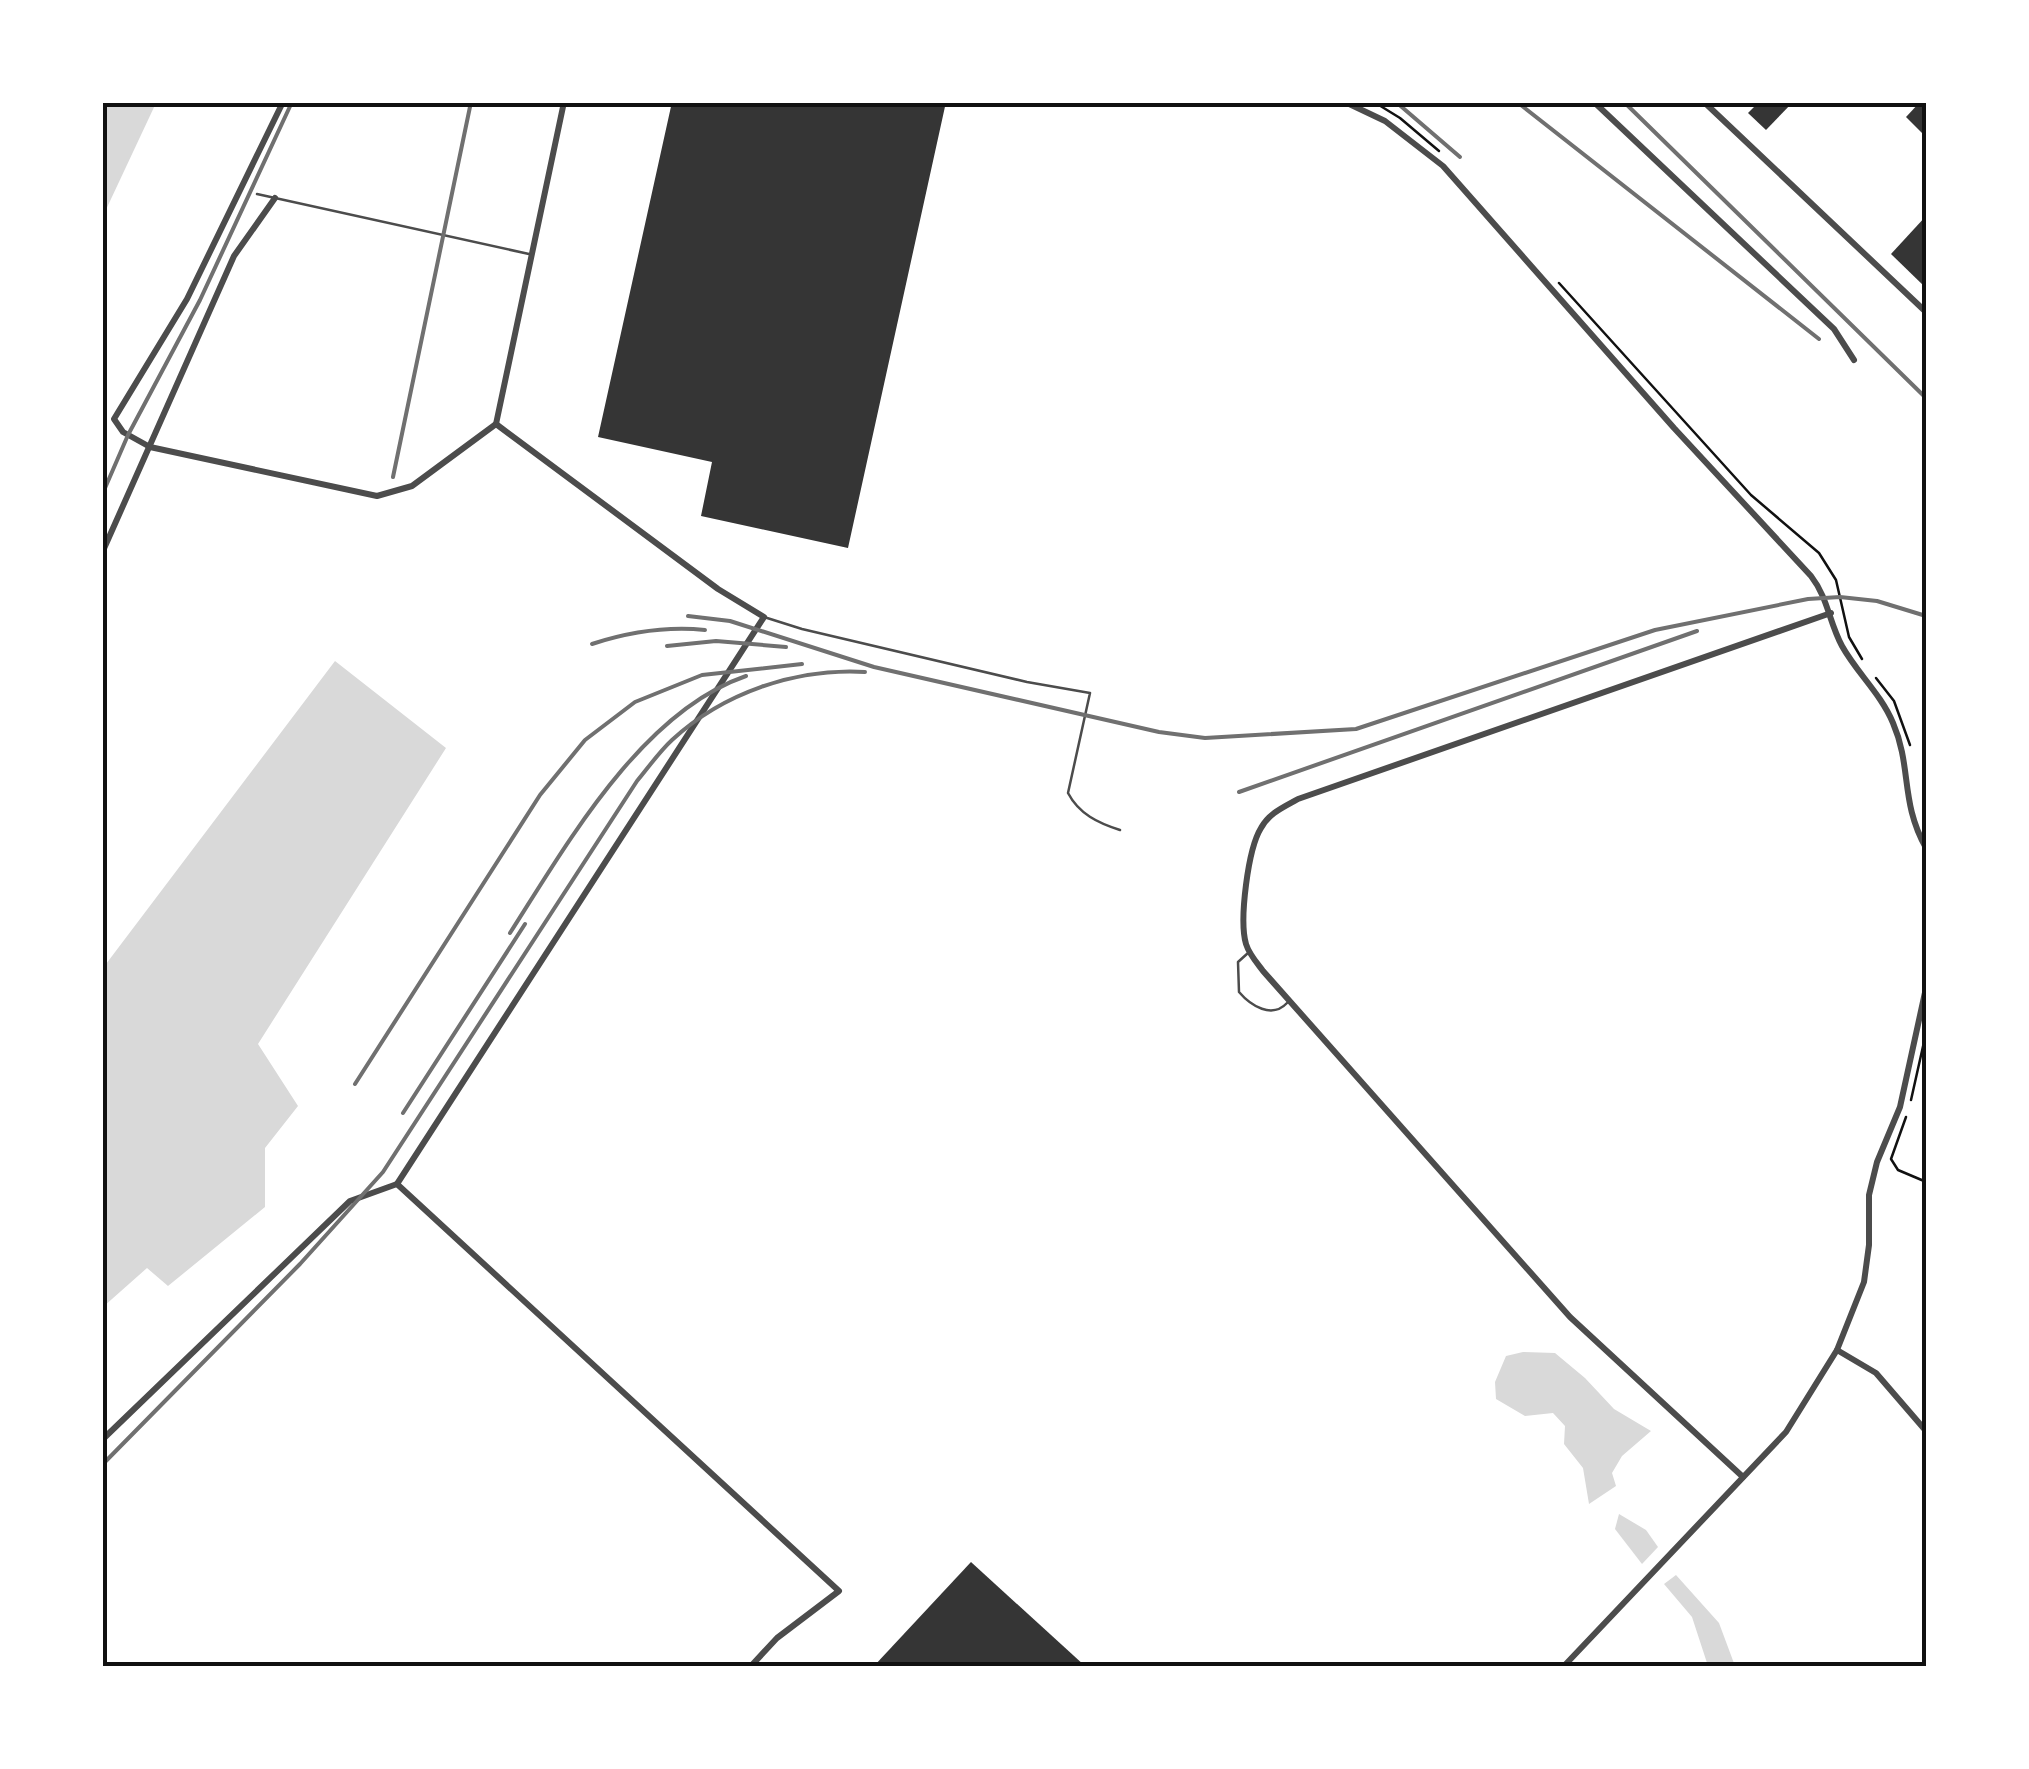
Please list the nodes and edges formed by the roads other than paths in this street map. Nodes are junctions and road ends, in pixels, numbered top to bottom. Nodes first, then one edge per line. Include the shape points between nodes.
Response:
1 (282, 102) edge
2 (564, 102) edge
3 (1346, 102) edge
4 (1594, 102) edge
5 (1704, 102) edge
6 (257, 194) dead end
7 (275, 198) junction
8 (532, 255) junction
9 (1926, 312) edge
10 (1854, 360) dead end
11 (496, 424) junction
12 (150, 448) junction
13 (102, 553) edge
14 (1831, 613) junction
15 (764, 617) junction
16 (1120, 830) dead end
17 (1926, 848) edge
18 (1249, 952) junction
19 (1926, 988) edge
20 (1289, 1001) junction
21 (397, 1184) junction
22 (1837, 1350) junction
23 (1926, 1431) edge
24 (102, 1440) edge
25 (1743, 1477) junction
26 (750, 1666) edge
27 (1564, 1666) edge

1 - 12 street via 187,298 114,419
2 - 8 street
3 - 14 street via 1385,120 1444,166 1811,576
4 - 10 street via 1834,329
5 - 9 street
6 - 7 lane
7 - 8 lane
7 - 12 street via 234,256
8 - 11 street
11 - 12 street via 412,486 377,496
11 - 15 street
12 - 13 street
14 - 17 street via 1842,644 1893,723 1910,814
14 - 18 street via 1273,813 1253,842 1244,930
15 - 16 lane via 1090,693 1068,793 1086,815
15 - 21 street
18 - 20 street
18 - 20 lane via 1238,962 1238,992 1271,1012
19 - 22 street via 1900,1107 1869,1195 1864,1282
20 - 25 street via 1570,1316
21 - 24 street via 350,1201
21 - 26 street via 839,1590
22 - 23 street via 1876,1373
22 - 25 street via 1786,1432
25 - 27 street

